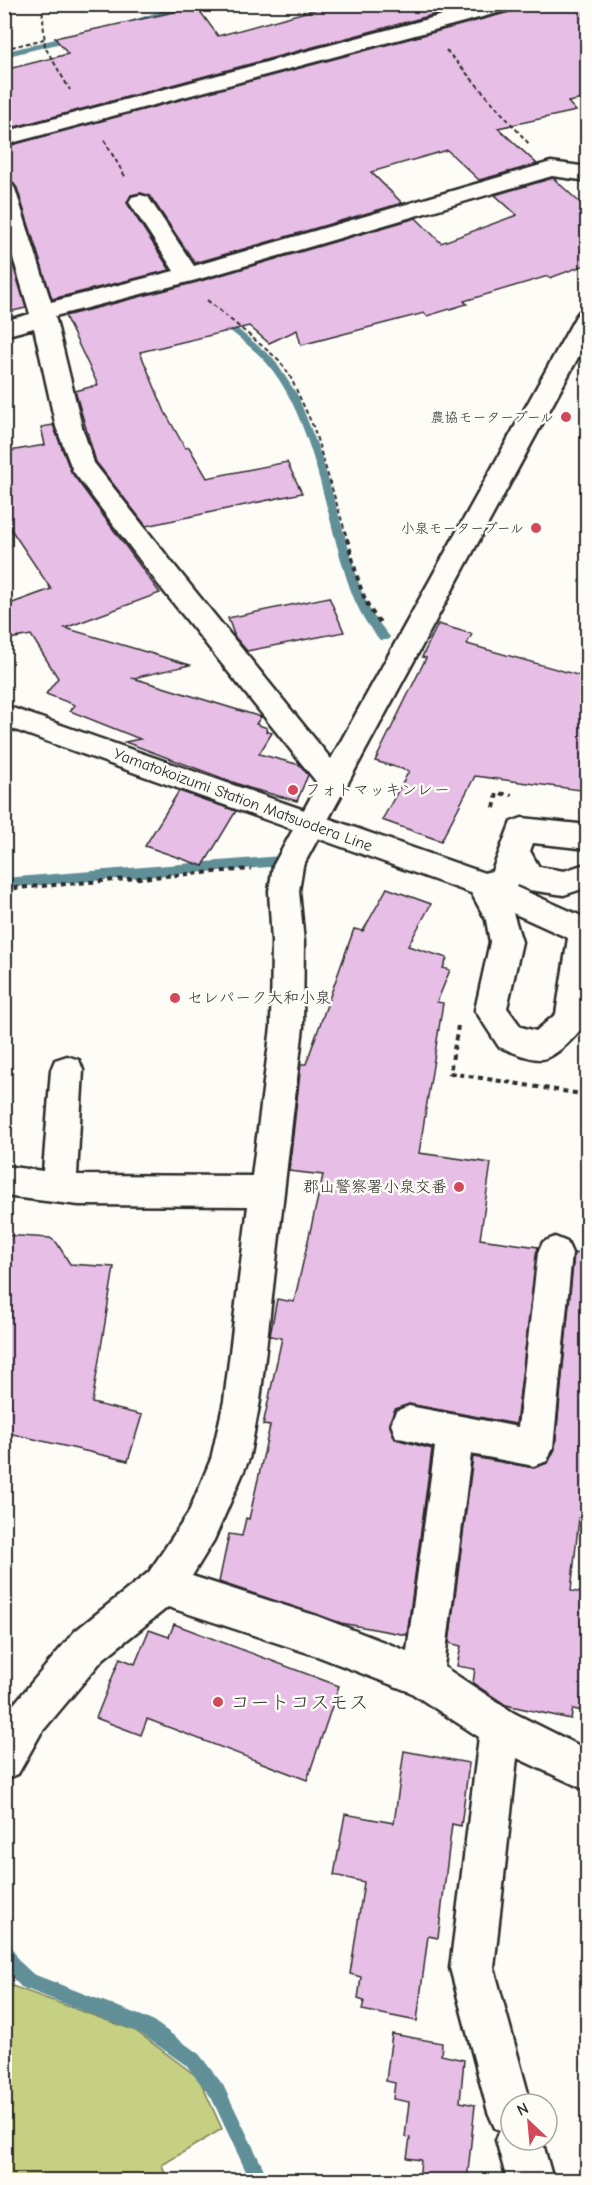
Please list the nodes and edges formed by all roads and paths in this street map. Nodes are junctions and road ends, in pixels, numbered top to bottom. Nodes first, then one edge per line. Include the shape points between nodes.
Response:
1 (42, 4) edge
2 (508, 4) edge
3 (426, 27) junction
4 (45, 40) junction
5 (4, 49) edge
6 (86, 118) junction
7 (4, 139) edge
8 (551, 169) junction
9 (588, 174) edge
10 (4, 189) edge
11 (140, 202) joint
12 (182, 277) junction
13 (42, 315) junction
14 (588, 316) edge
15 (4, 329) edge
16 (412, 639) junction
17 (4, 715) edge
18 (333, 782) junction
19 (311, 824) junction
20 (588, 837) edge
21 (515, 852) junction
22 (288, 866) junction
23 (588, 875) edge
24 (482, 885) junction
25 (4, 889) edge
26 (586, 924) edge
27 (67, 1070) dead end
28 (4, 1181) edge
29 (59, 1187) junction
30 (268, 1191) junction
31 (555, 1253) dead end
32 (409, 1424) dead end
33 (455, 1433) junction
34 (163, 1586) junction
35 (423, 1677) junction
36 (500, 1727) junction
37 (4, 1760) edge
38 (588, 1771) edge
39 (506, 2092) edge
40 (522, 2152) edge
41 (530, 2181) edge

1 - 4 path
2 - 3 street
3 - 6 street
3 - 8 path
4 - 5 path
4 - 6 path via 45,47
6 - 7 street
6 - 11 path via 93,122
8 - 9 street
8 - 12 street
10 - 13 street
11 - 12 street
12 - 13 street
12 - 16 path via 279,360 291,376 312,426 373,615 389,630
13 - 15 street
13 - 18 street via 82,465
14 - 16 street
16 - 18 street
17 - 19 street, Yamatokoizumi Station Matsuodera Line
18 - 19 street
19 - 22 street
19 - 24 street, Yamatokoizumi Station Matsuodera Line
20 - 21 street via 522,830
21 - 23 street via 529,878 564,883
21 - 24 street via 504,881
22 - 25 path
22 - 30 street via 284,891 287,1027
24 - 26 street, Yamatokoizumi Station Matsuodera Line
24 - 26 street via 501,919 506,942 491,1010 510,1037 541,1046 571,1020
27 - 29 street
28 - 29 street
29 - 30 street
30 - 34 street via 242,1401 230,1459 201,1527
31 - 33 street via 534,1448
32 - 33 street
33 - 35 street
34 - 35 street via 317,1636
34 - 37 street via 89,1645 27,1719
35 - 36 street
36 - 38 street
36 - 39 street via 472,1968
40 - 41 street

